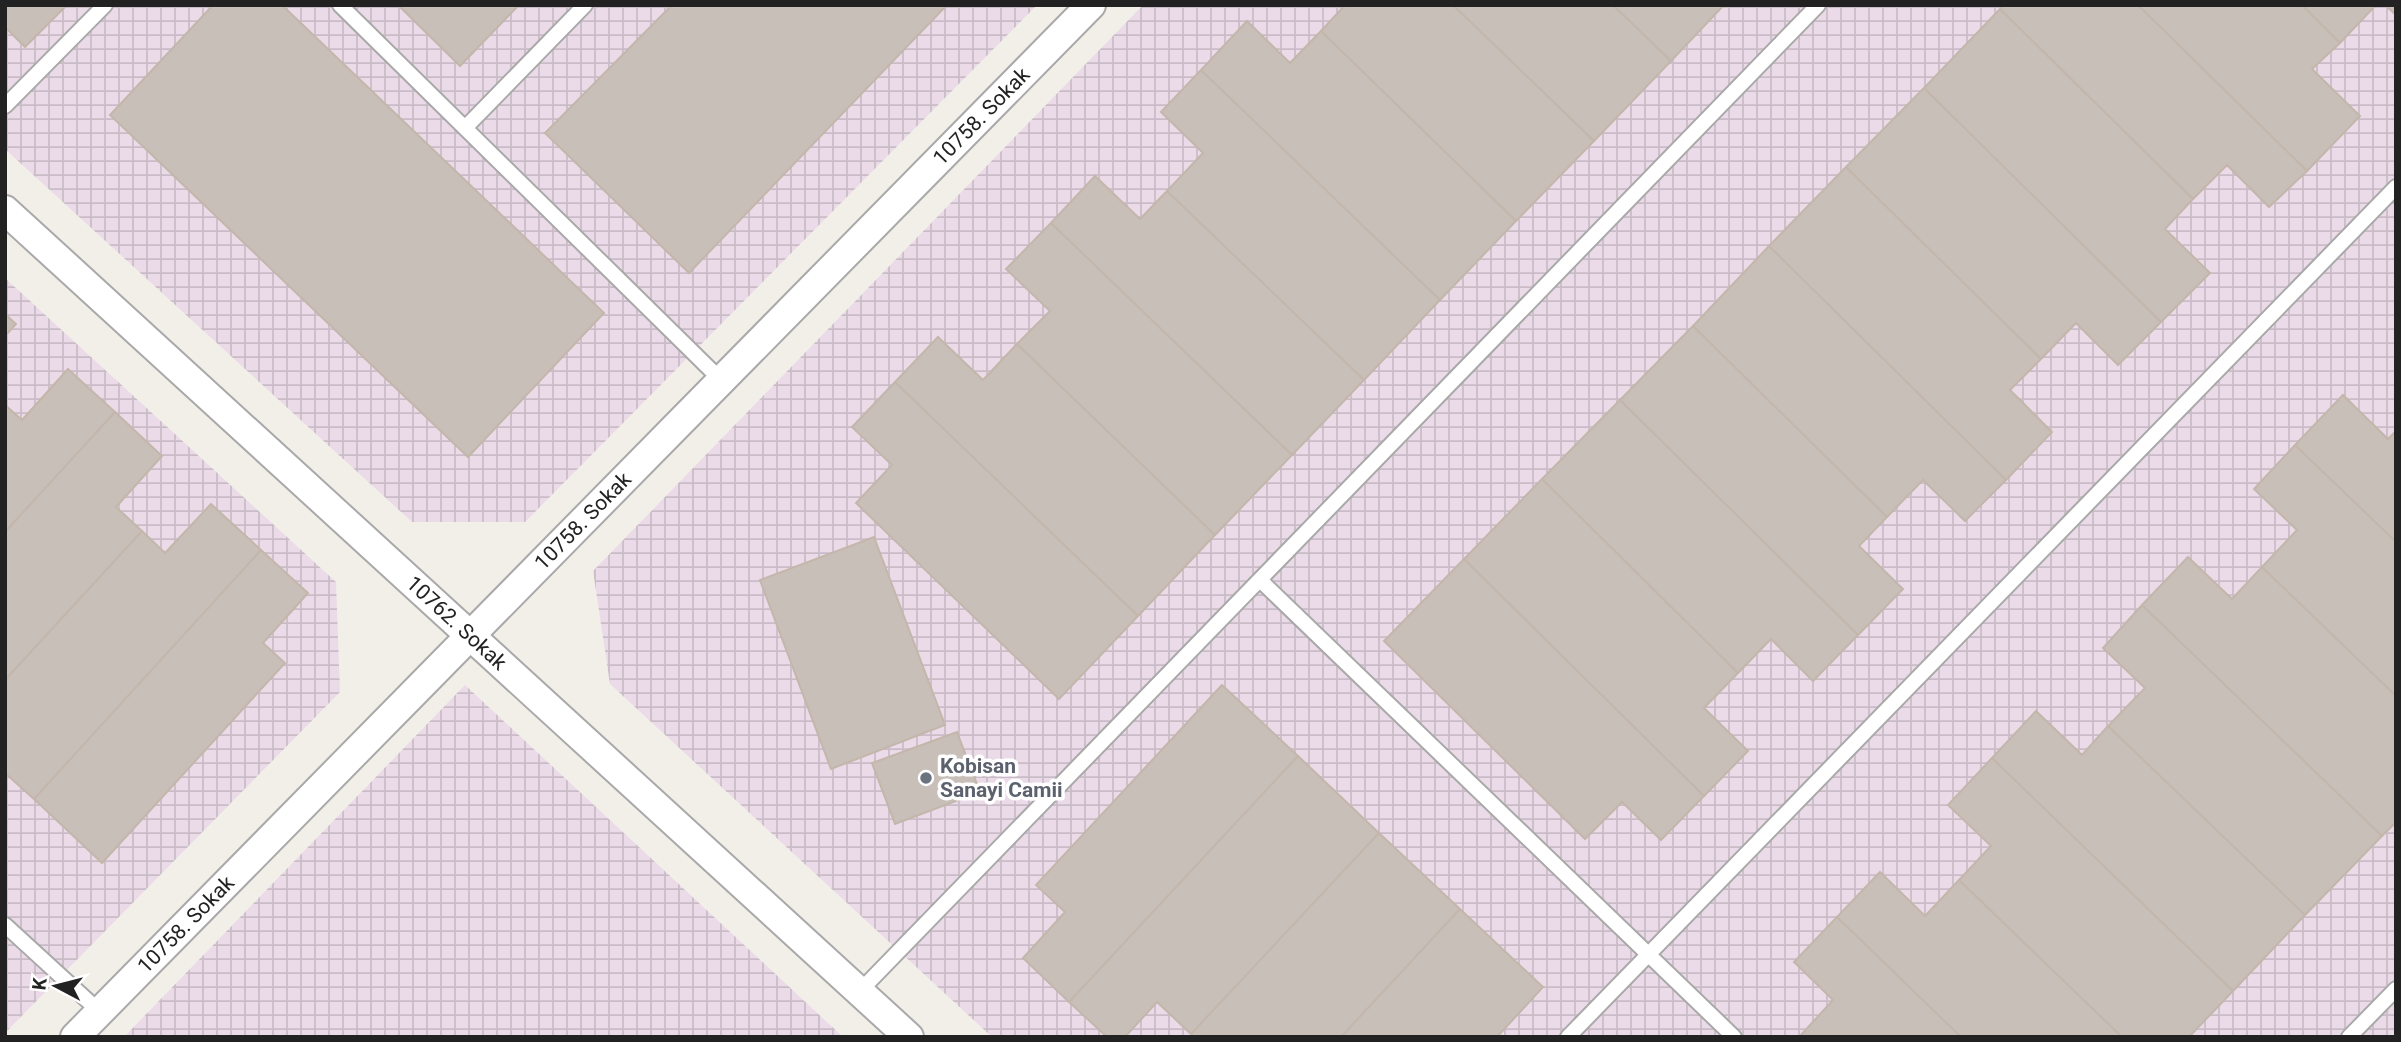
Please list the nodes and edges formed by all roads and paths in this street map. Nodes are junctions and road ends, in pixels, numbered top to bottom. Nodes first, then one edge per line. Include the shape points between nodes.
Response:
1 (104, 5) edge
2 (340, 5) edge
3 (585, 5) edge
4 (1091, 5) edge
5 (1818, 5) edge
6 (5, 106) edge
7 (465, 128) junction
8 (2396, 187) edge
9 (5, 210) edge
10 (720, 379) junction
11 (1260, 580) junction
12 (470, 634) junction
13 (5, 925) edge
14 (1649, 954) junction
15 (2396, 989) edge
16 (860, 991) junction
17 (100, 1012) junction
18 (75, 1037) edge
19 (909, 1037) edge
20 (1569, 1037) edge
21 (1734, 1037) edge
22 (2349, 1037) edge

1 - 6 lane
2 - 7 lane
3 - 7 lane
4 - 10 street, 10758. Sokak
5 - 11 lane
7 - 10 lane
8 - 14 lane
9 - 12 street, 10762. Sokak
10 - 12 street, 10758. Sokak
11 - 14 lane
11 - 16 lane
12 - 16 street, 10762. Sokak
12 - 17 street, 10758. Sokak
13 - 17 lane
14 - 20 lane
14 - 21 lane
15 - 22 lane
16 - 19 street, 10762. Sokak
17 - 18 street, 10758. Sokak

